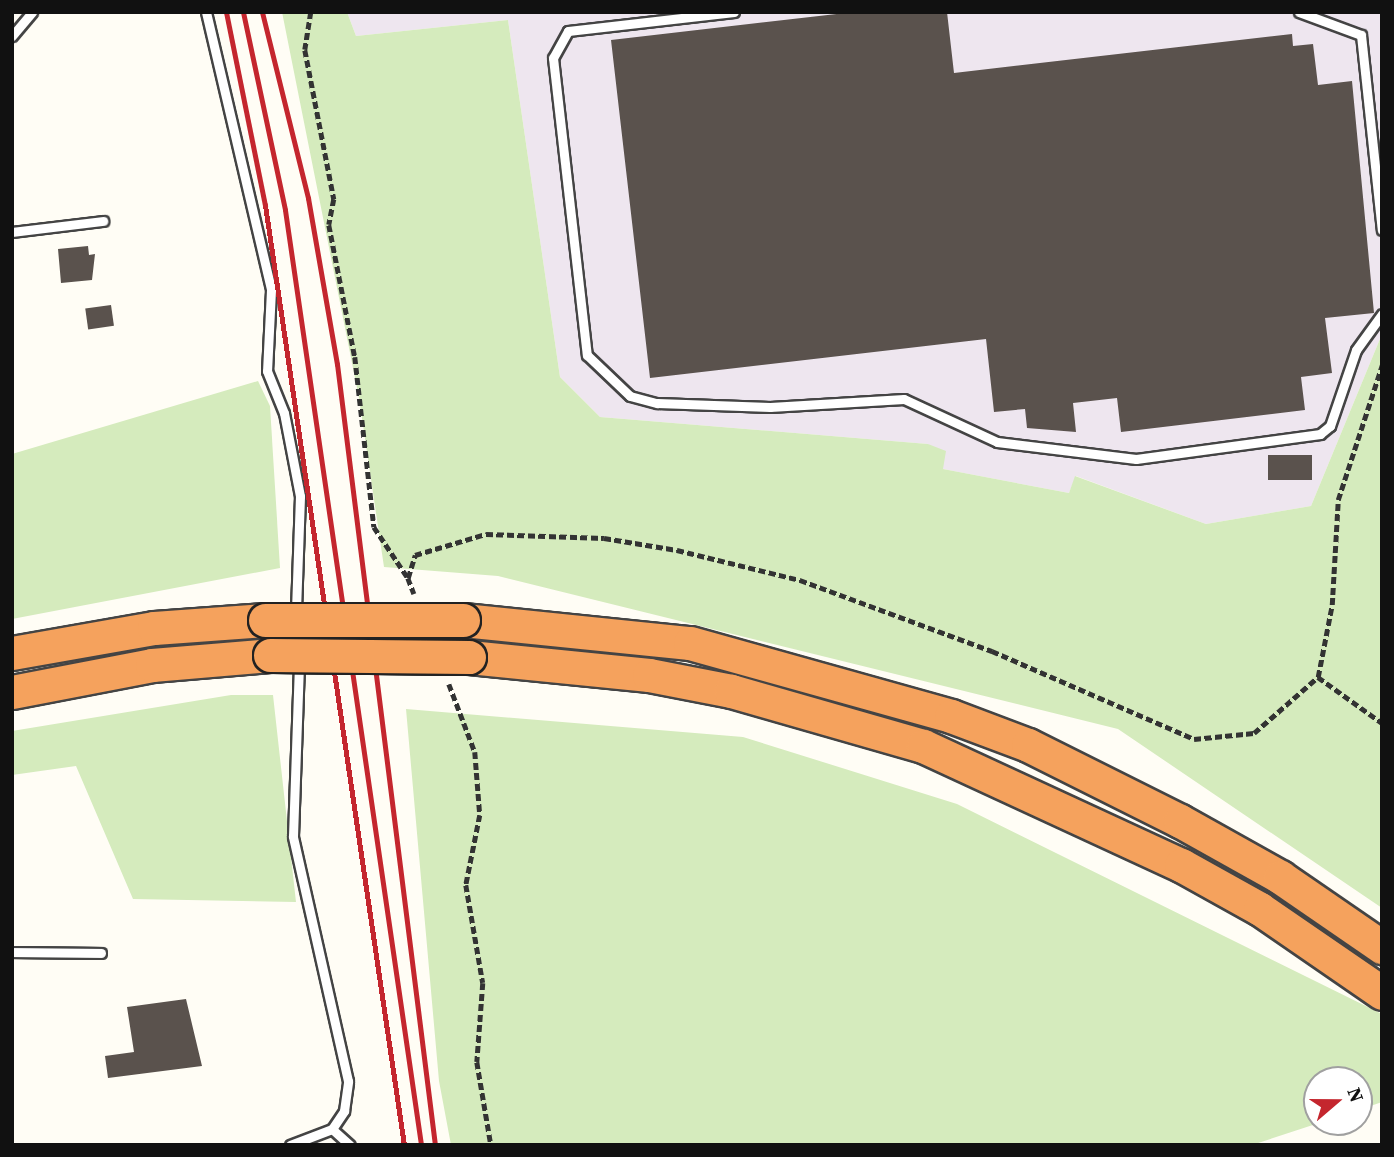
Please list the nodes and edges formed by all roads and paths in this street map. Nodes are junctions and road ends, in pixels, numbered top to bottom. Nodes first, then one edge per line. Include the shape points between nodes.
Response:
1 (32, 12) edge
2 (206, 12) edge
3 (311, 12) edge
4 (734, 12) edge
5 (1299, 12) edge
6 (12, 36) edge
7 (103, 221) dead end
8 (1382, 230) edge
9 (12, 232) edge
10 (1382, 314) edge
11 (1382, 365) edge
12 (408, 578) junction
13 (417, 602) dead end
14 (12, 653) edge
15 (456, 664) junction
16 (1318, 677) junction
17 (12, 692) edge
18 (1382, 723) edge
19 (1382, 947) edge
20 (12, 952) edge
21 (102, 953) dead end
22 (1382, 993) edge
23 (332, 1129) junction
24 (290, 1145) edge
25 (350, 1145) edge
26 (491, 1145) edge

1 - 6 lane
2 - 23 lane via 271,290 267,371 284,413 300,496 293,836 348,1081 344,1111
3 - 12 path via 305,50 334,199 329,225 355,357 374,527
4 - 10 lane via 568,31 554,58 587,355 630,396 657,403 770,407 904,399 997,442 1084,456 1163,456 1320,434 1329,426 1356,350
5 - 8 lane via 1361,35
7 - 9 lane
11 - 16 path via 1351,447 1334,541 1332,605
12 - 13 path
12 - 16 path via 415,555 486,534 604,538 677,550 800,580 954,637 1194,739 1254,733
14 - 19 highway, bridge via 154,628 265,620 463,620 690,643 951,716 1028,745 1280,877
15 - 17 highway, bridge via 270,655 152,665
15 - 22 highway via 663,678 850,722 923,746 1181,865 1260,909
15 - 26 path via 475,752 480,815 466,885 483,983 477,1062
16 - 18 path
20 - 21 lane
23 - 24 lane
23 - 25 lane

